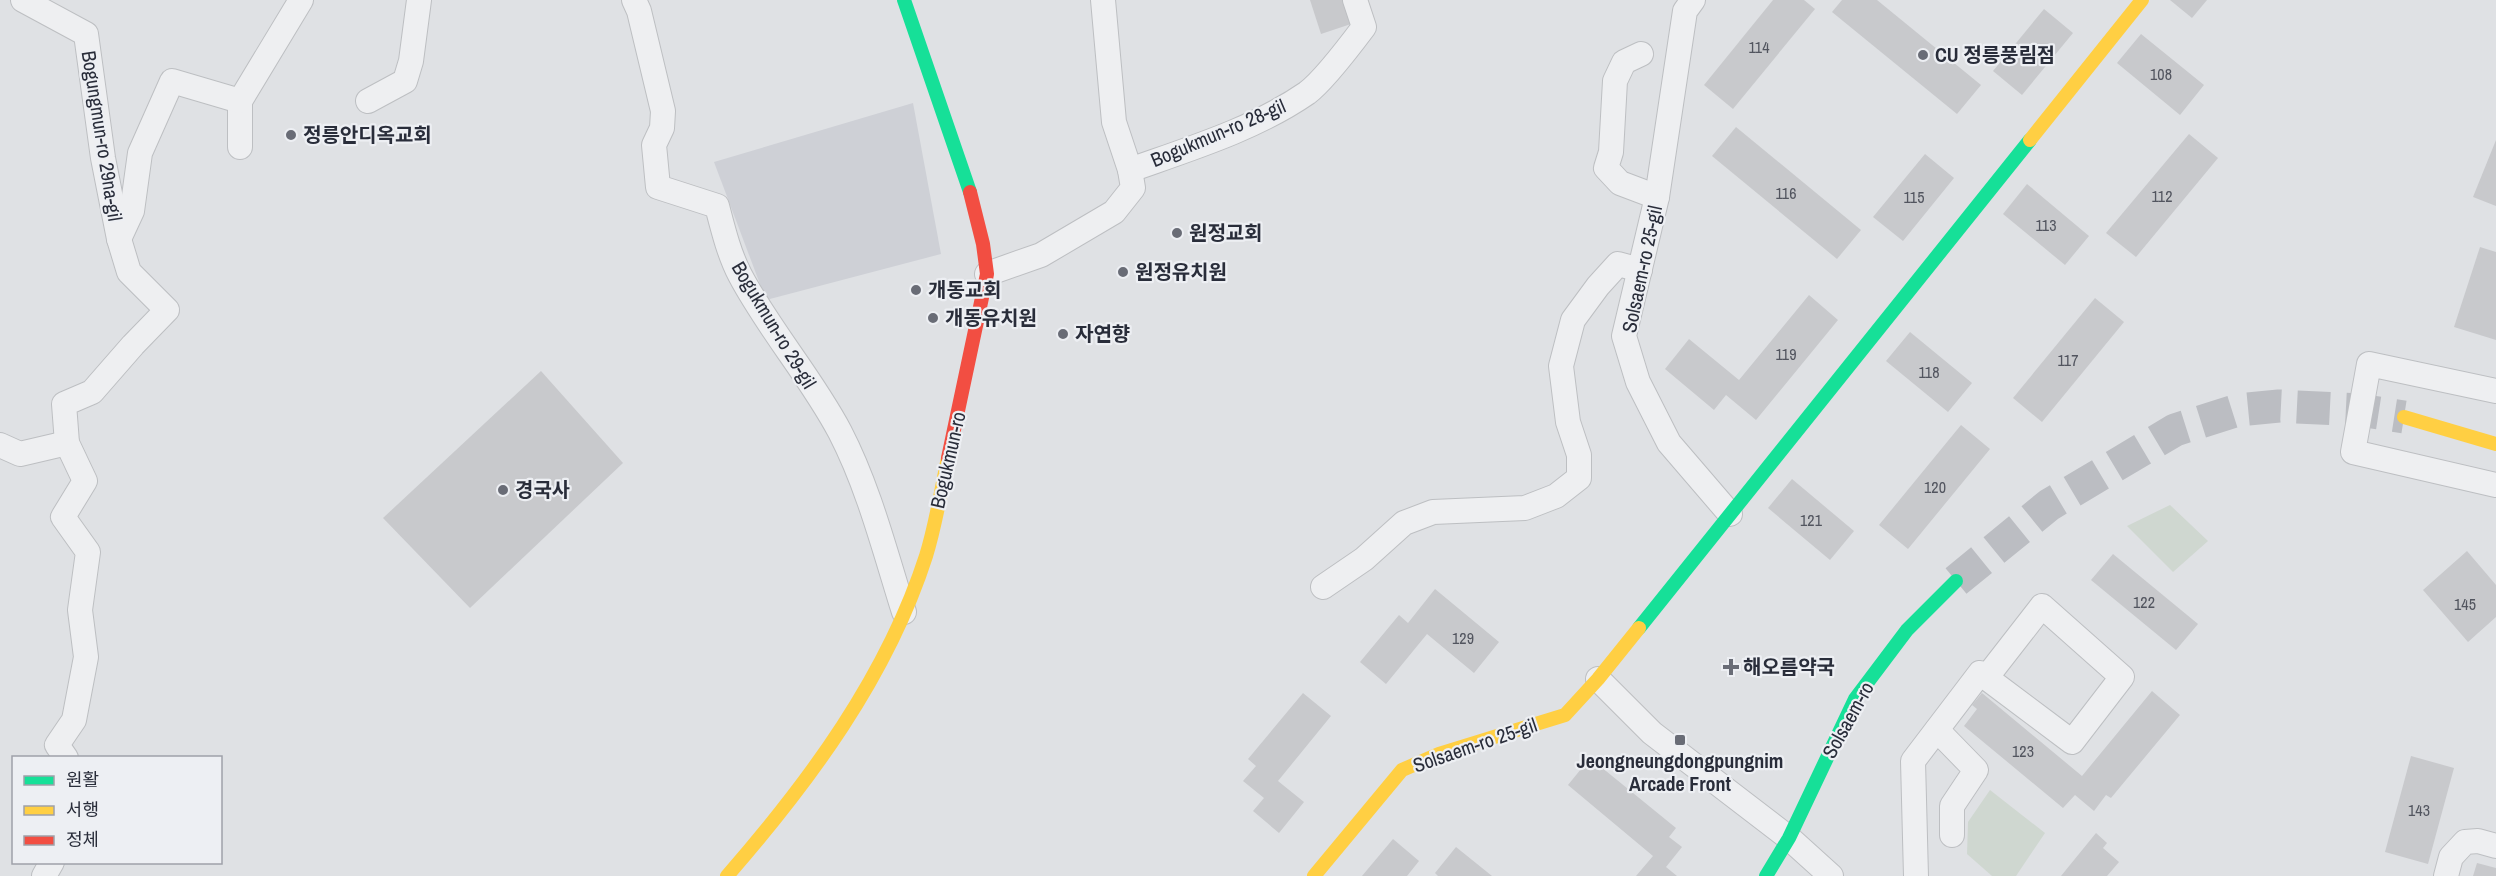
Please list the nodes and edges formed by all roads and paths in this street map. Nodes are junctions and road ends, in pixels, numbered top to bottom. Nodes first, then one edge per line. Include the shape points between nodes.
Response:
1 (23, 0) edge
2 (301, 0) edge
3 (419, 0) edge
4 (634, 0) edge
5 (904, 0) edge
6 (1103, 0) edge
7 (1355, 0) edge
8 (1693, 0) edge
9 (2142, 0) edge
10 (1641, 54) dead end
11 (240, 101) junction
12 (368, 101) dead end
13 (240, 147) dead end
14 (1130, 170) junction
15 (1657, 197) junction
16 (119, 239) junction
17 (1640, 270) junction
18 (987, 274) junction
19 (2496, 391) edge
20 (2404, 417) tunnel mouth
21 (67, 443) junction
22 (2496, 444) edge
23 (0, 446) edge
24 (2496, 485) edge
25 (1730, 514) junction
26 (1956, 581) tunnel mouth
27 (1323, 587) dead end
28 (904, 612) junction
29 (1986, 678) junction
30 (1598, 679) junction
31 (1937, 730) junction
32 (65, 756) edge
33 (1952, 835) dead end
34 (1789, 838) junction
35 (2496, 846) edge
36 (727, 876) edge
37 (1314, 876) edge
38 (1766, 876) edge
39 (1831, 876) edge
40 (1916, 876) edge
41 (2446, 876) edge

1 - 16 street, Bogungmun-ro 29na-gil via 86,34
2 - 11 street
3 - 12 street via 405,81
4 - 28 street, Bogukmun-ro 29-gil via 663,111 662,128 654,145 657,187 717,206 739,274 840,432
5 - 18 street, Bogukmun-ro via 968,186
6 - 14 street via 1114,122
7 - 14 street, Bogukmun-ro 28-gil via 1364,27 1309,92 1264,117
8 - 15 street, Solsaem-ro 25-gil via 1685,11
9 - 25 street
10 - 15 street via 1624,62 1615,81 1611,152 1606,168 1620,183
11 - 13 street
11 - 16 street, Bogungmun-ro 29na-gil via 172,81 140,153 132,211
14 - 18 street, Bogukmun-ro 28-gil via 1133,188 1113,212 1041,255
15 - 17 street, Solsaem-ro 25-gil
16 - 21 street, Bogungmun-ro 29na-gil via 129,272 167,310 92,392 64,404
17 - 25 street, Solsaem-ro 25-gil via 1624,336 1638,382 1669,442
17 - 27 street via 1618,264 1573,320 1561,366 1568,422 1579,454 1579,478 1556,496 1525,508 1433,512 1404,523 1364,559
18 - 28 street, Bogukmun-ro via 926,555
19 - 24 street via 2369,364 2353,452
20 - 22 street
21 - 23 street via 20,454
21 - 32 street via 85,481 63,517 88,552 80,610 86,657 74,720 57,745
25 - 30 street, Solsaem-ro 25-gil
26 - 34 street, Solsaem-ro via 1907,630 1855,699
28 - 36 street, Bogukmun-ro via 859,701 825,753
29 - 29 street via 2072,742 2122,677 2042,606
29 - 31 street via 1980,673
30 - 34 street via 1652,733
30 - 37 street, Solsaem-ro 25-gil via 1565,715 1439,754 1402,770
31 - 33 street via 1976,770 1952,806
31 - 40 street via 1912,762
34 - 38 street, Solsaem-ro
34 - 39 street
35 - 41 street via 2465,842 2451,857

